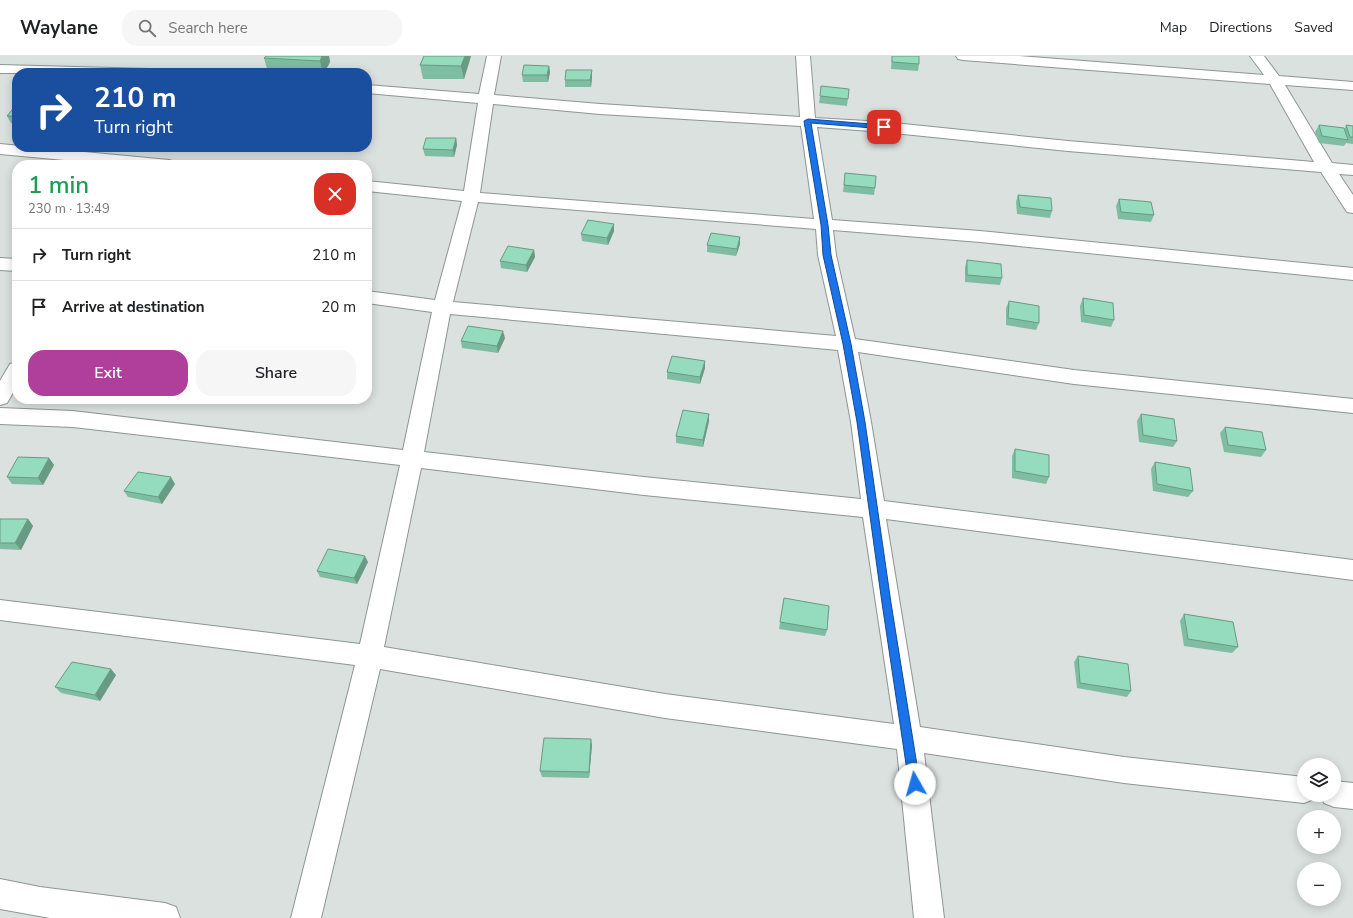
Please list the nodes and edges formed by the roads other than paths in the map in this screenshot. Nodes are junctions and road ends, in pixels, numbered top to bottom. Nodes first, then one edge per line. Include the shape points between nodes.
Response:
1 (494, 56) edge
2 (803, 56) edge
3 (963, 56) edge
4 (1257, 56) edge
5 (0, 70) edge
6 (12, 70) edge
7 (1275, 80) junction
8 (1353, 86) edge
9 (372, 89) edge
10 (486, 99) junction
11 (808, 121) junction
12 (0, 148) edge
13 (12, 149) edge
14 (36, 152) edge
15 (107, 160) edge
16 (1327, 168) junction
17 (1353, 170) edge
18 (372, 187) edge
19 (471, 198) junction
20 (1353, 208) edge
21 (824, 225) junction
22 (0, 264) edge
23 (12, 265) edge
24 (1353, 274) edge
25 (372, 298) edge
26 (442, 307) junction
27 (847, 344) junction
28 (12, 378) edge
29 (0, 398) edge
30 (1353, 406) edge
31 (0, 416) edge
32 (412, 459) junction
33 (874, 509) junction
34 (1353, 570) edge
35 (0, 610) edge
36 (370, 656) junction
37 (909, 738) junction
38 (1297, 789) edge
39 (1341, 795) edge
40 (1353, 796) edge
41 (0, 894) edge
42 (165, 918) edge
43 (306, 918) edge
44 (929, 918) edge

1 - 10 street
2 - 11 street
3 - 7 street
4 - 7 street
5 - 6 street
7 - 8 street
7 - 16 street
9 - 10 street
10 - 11 street via 600,109
10 - 19 street
11 - 16 street
11 - 21 street
12 - 13 street
14 - 15 street
16 - 17 street
16 - 20 street
18 - 19 street
19 - 21 street
19 - 26 street
21 - 24 street via 1056,244
21 - 27 street via 827,255
22 - 23 street
25 - 26 street
26 - 27 street
26 - 32 street
27 - 30 street via 1074,377
27 - 33 street
28 - 29 street
31 - 32 street via 73,419
32 - 33 street
32 - 36 street
33 - 34 street
33 - 37 street via 886,603
35 - 36 street
36 - 37 street via 665,706
36 - 43 street
37 - 38 street via 1124,770
37 - 44 street
39 - 40 street
41 - 42 street via 40,902

